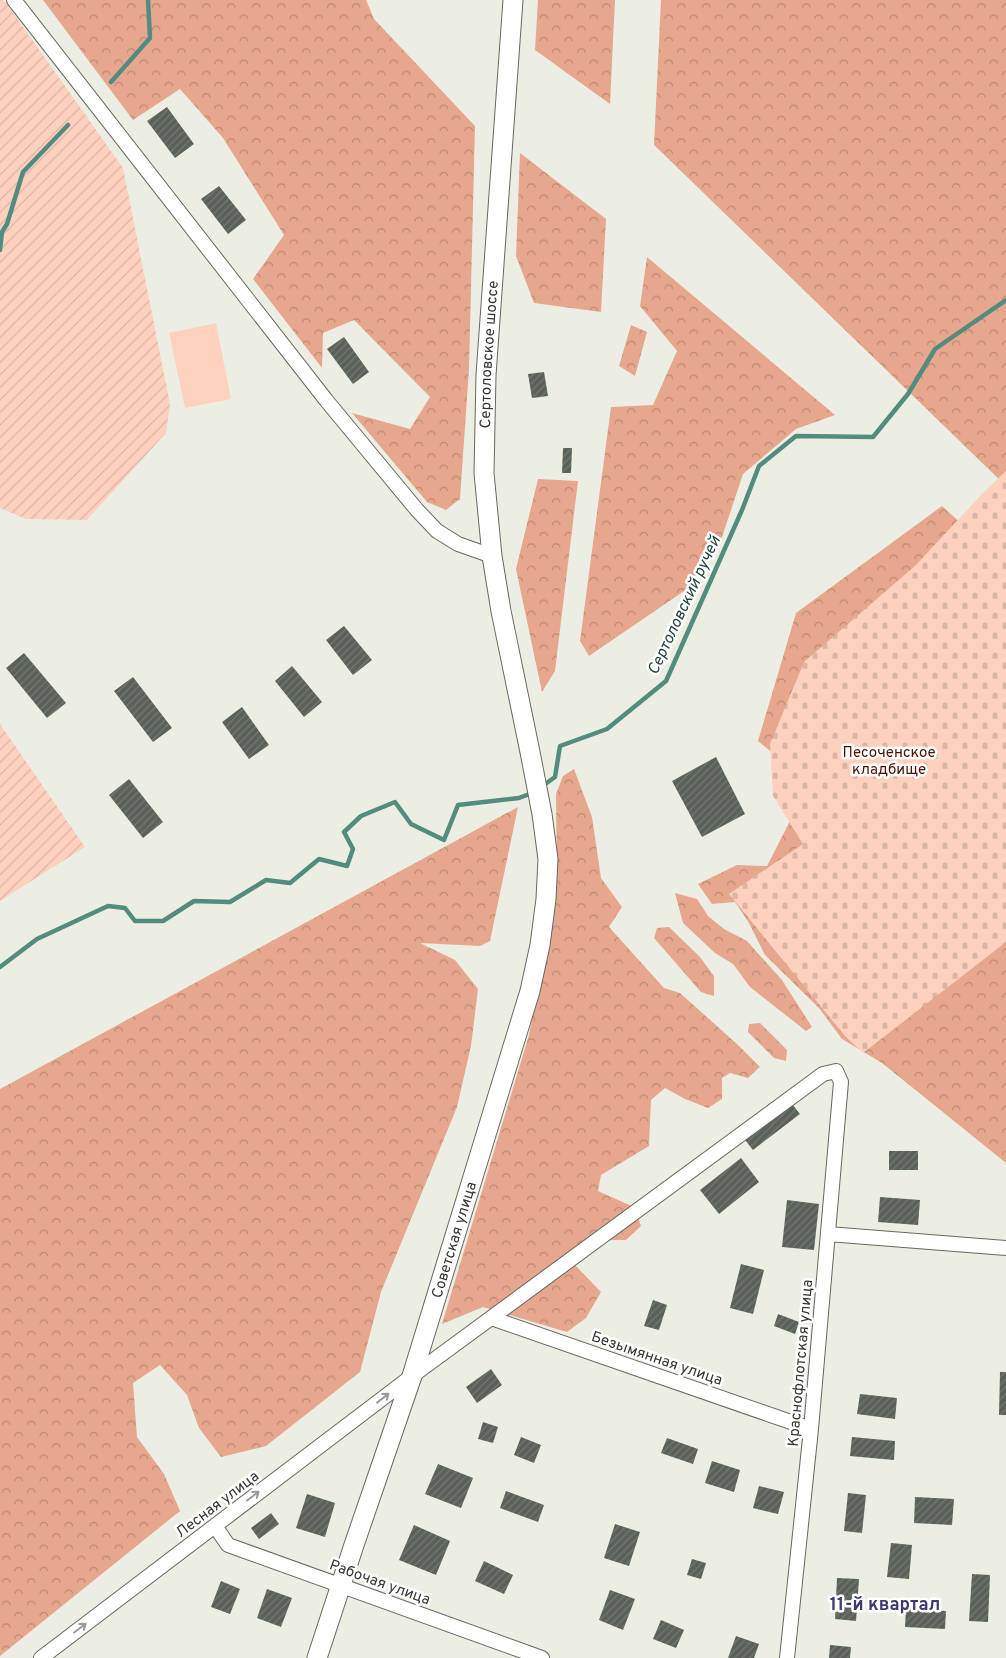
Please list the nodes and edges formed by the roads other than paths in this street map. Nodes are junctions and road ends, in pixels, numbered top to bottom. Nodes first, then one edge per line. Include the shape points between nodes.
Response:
1 (14, 0) edge
2 (512, 0) edge
3 (492, 556) junction
4 (530, 752) joint
5 (836, 1071) joint
6 (828, 1234) junction
7 (1006, 1248) edge
8 (491, 1318) junction
9 (412, 1376) junction
10 (811, 1430) junction
11 (214, 1526) junction
12 (340, 1584) junction
13 (41, 1658) edge
14 (317, 1658) edge
15 (542, 1658) edge
16 (787, 1658) edge

1 - 3 street via 326,400 417,510 437,531 458,544
2 - 3 main road, Сертоловское шоссе via 486,382 484,473
3 - 4 main road, Сертоловское шоссе
4 - 9 main road, Советская улица via 548,858 540,945 530,991
5 - 6 street, Краснофлотская улица via 841,1082
5 - 8 street, Лесная улица via 823,1074
6 - 7 street
6 - 10 street, Краснофлотская улица
8 - 9 street, Лесная улица
8 - 10 street, Безымянная улица
11 -> 9 street, Лесная улица
9 - 12 main road, Советская улица
10 - 16 street, Краснофлотская улица
11 - 12 street, Рабочая улица via 228,1545
13 -> 11 street, Лесная улица
12 - 14 main road, Советская улица
12 - 15 street, Рабочая улица

